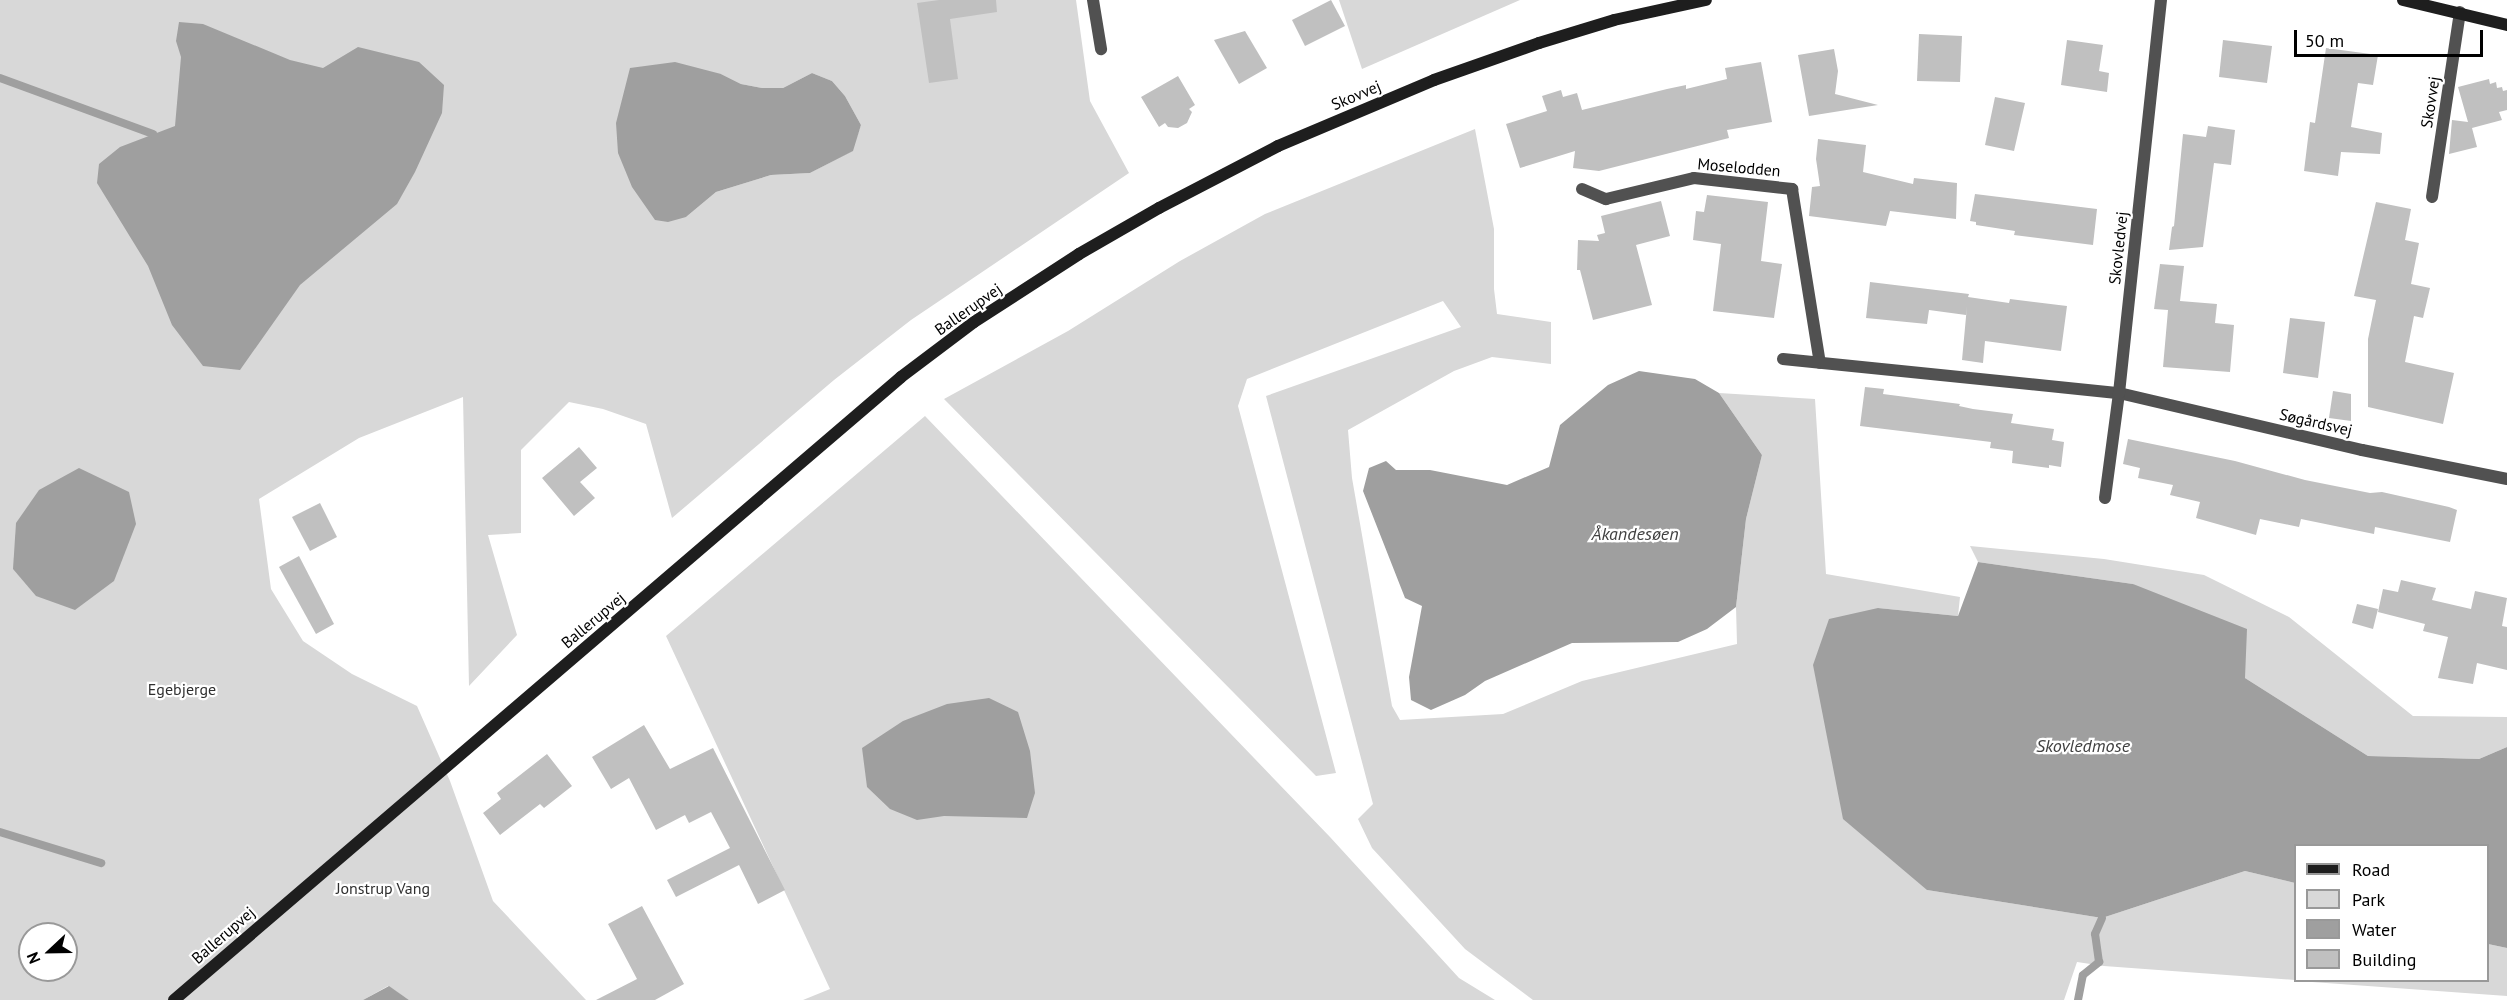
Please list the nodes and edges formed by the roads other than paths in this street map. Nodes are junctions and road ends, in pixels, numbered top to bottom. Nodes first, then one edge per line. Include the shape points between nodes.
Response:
1 (1093, 0) edge
2 (1706, 0) edge
3 (2161, 0) edge
4 (2403, 0) edge
5 (2460, 12) junction
6 (2507, 25) edge
7 (1101, 49) dead end
8 (1582, 189) dead end
9 (2432, 197) dead end
10 (1043, 278) joint
11 (1783, 359) dead end
12 (1820, 363) junction
13 (2119, 393) junction
14 (2507, 479) edge
15 (2105, 498) dead end
16 (174, 1000) edge

1 - 7 street
2 - 10 street, Skovvej via 1614,20 1434,80 1278,146 1159,208
3 - 13 street, Skovledvej
4 - 5 street
5 - 6 street
5 - 9 street, Skovvej
8 - 12 street, Moselodden via 1606,199 1694,178 1792,189
10 - 16 street, Ballerupvej via 974,322 901,377
11 - 12 street
12 - 13 street
13 - 14 street, Søgårdsvej via 2362,450
13 - 15 street, Skovledvej

